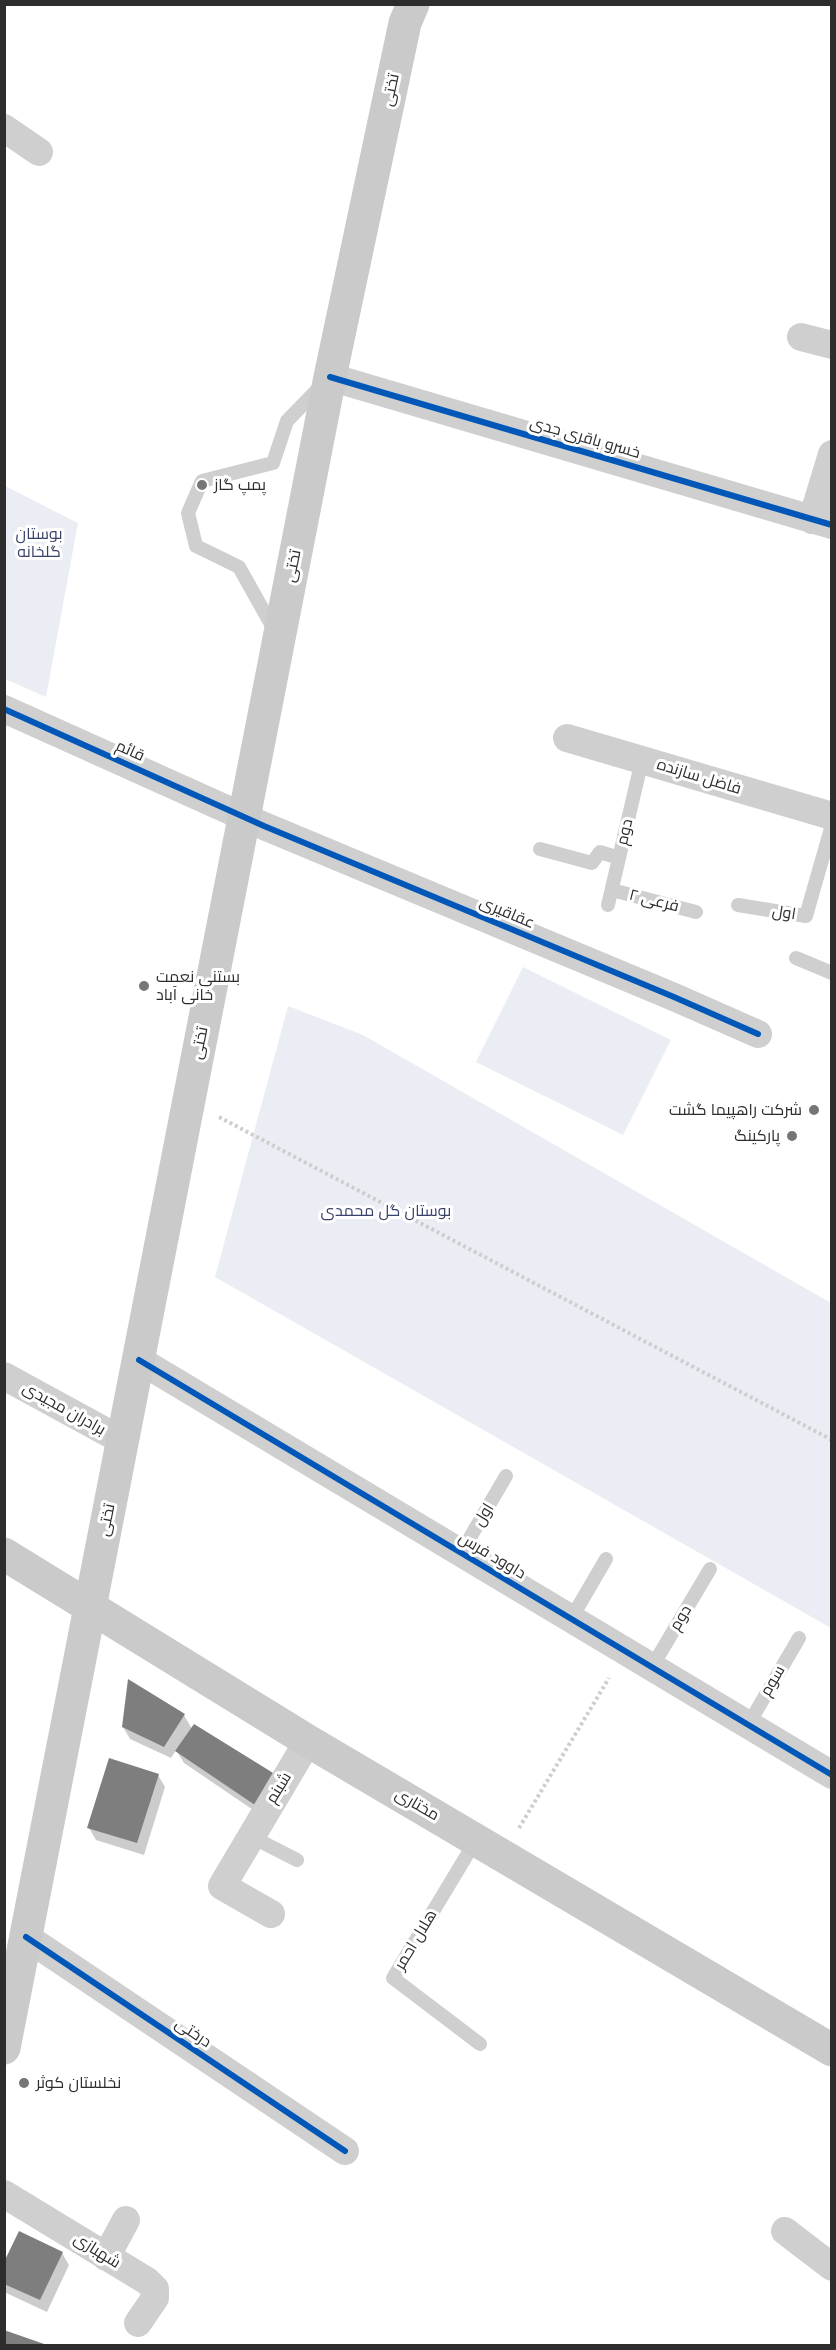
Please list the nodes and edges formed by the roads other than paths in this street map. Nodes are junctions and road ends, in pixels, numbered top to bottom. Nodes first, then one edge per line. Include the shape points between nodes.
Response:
1 (413, 4) edge
2 (4, 128) edge
3 (39, 152) dead end
4 (801, 337) dead end
5 (831, 345) edge
6 (330, 377) junction
7 (831, 454) edge
8 (822, 523) edge
9 (279, 639) junction
10 (4, 709) edge
11 (567, 738) dead end
12 (642, 760) junction
13 (831, 816) edge
14 (244, 818) junction
15 (831, 825) edge
16 (540, 849) dead end
17 (619, 858) junction
18 (612, 890) junction
19 (608, 905) dead end
20 (738, 905) dead end
21 (696, 912) dead end
22 (796, 958) dead end
23 (831, 973) edge
24 (758, 1034) dead end
25 (139, 1360) junction
26 (4, 1376) edge
27 (123, 1441) junction
28 (506, 1476) dead end
29 (461, 1553) junction
30 (4, 1554) edge
31 (606, 1559) dead end
32 (710, 1569) dead end
33 (98, 1612) junction
34 (571, 1619) junction
35 (799, 1638) dead end
36 (652, 1667) junction
37 (748, 1725) junction
38 (308, 1741) junction
39 (829, 1767) edge
40 (250, 1836) junction
41 (489, 1847) junction
42 (297, 1860) dead end
43 (271, 1914) dead end
44 (26, 1937) junction
45 (480, 2044) dead end
46 (830, 2047) edge
47 (4, 2048) edge
48 (345, 2151) dead end
49 (4, 2194) edge
50 (126, 2220) dead end
51 (785, 2230) dead end
52 (106, 2257) junction
53 (831, 2267) edge
54 (138, 2323) dead end

1 - 6 main road, تختی via 405,23
2 - 3 street
4 - 5 street
6 - 8 street, خسرو باقری جدی
6 - 9 main road, تختی
6 - 9 lane via 287,421 273,463 202,481 188,513 196,546 239,567
7 - 8 street
9 - 14 main road, تختی
10 - 14 street, قائم
11 - 12 street, فاضل سازنده
12 - 13 street, فاضل سازنده
12 - 17 lane, دوم
14 - 24 street, عقاقیری
14 - 25 main road, تختی
15 - 20 lane, اول via 806,916
16 - 17 lane via 592,863 600,852
17 - 18 lane, دوم
18 - 19 lane, دوم
18 - 21 lane, فرعی ۲
22 - 23 lane
25 - 27 main road, تختی
25 - 29 street, داوود فرس
26 - 27 street, برادران مجیدی
27 - 33 main road, تختی
28 - 29 lane, اول
29 - 34 street, داوود فرس
30 - 33 main road, مختاری
31 - 34 lane
32 - 36 lane, دوم
33 - 38 main road, مختاری
33 - 44 main road, تختی
34 - 36 street, داوود فرس
35 - 37 lane, سوم
36 - 37 street, داوود فرس
37 - 39 street, داوود فرس
38 - 40 street, شبنم
38 - 41 main road, مختاری
40 - 42 lane
40 - 43 street, شبنم via 222,1886
41 - 45 lane, هلال احمر via 393,1978
41 - 46 main road, مختاری
44 - 47 main road, تختی
44 - 48 street, درختی
49 - 52 street, شهبازی
50 - 52 street
51 - 53 street
52 - 54 street, شهبازی via 155,2289 155,2298

